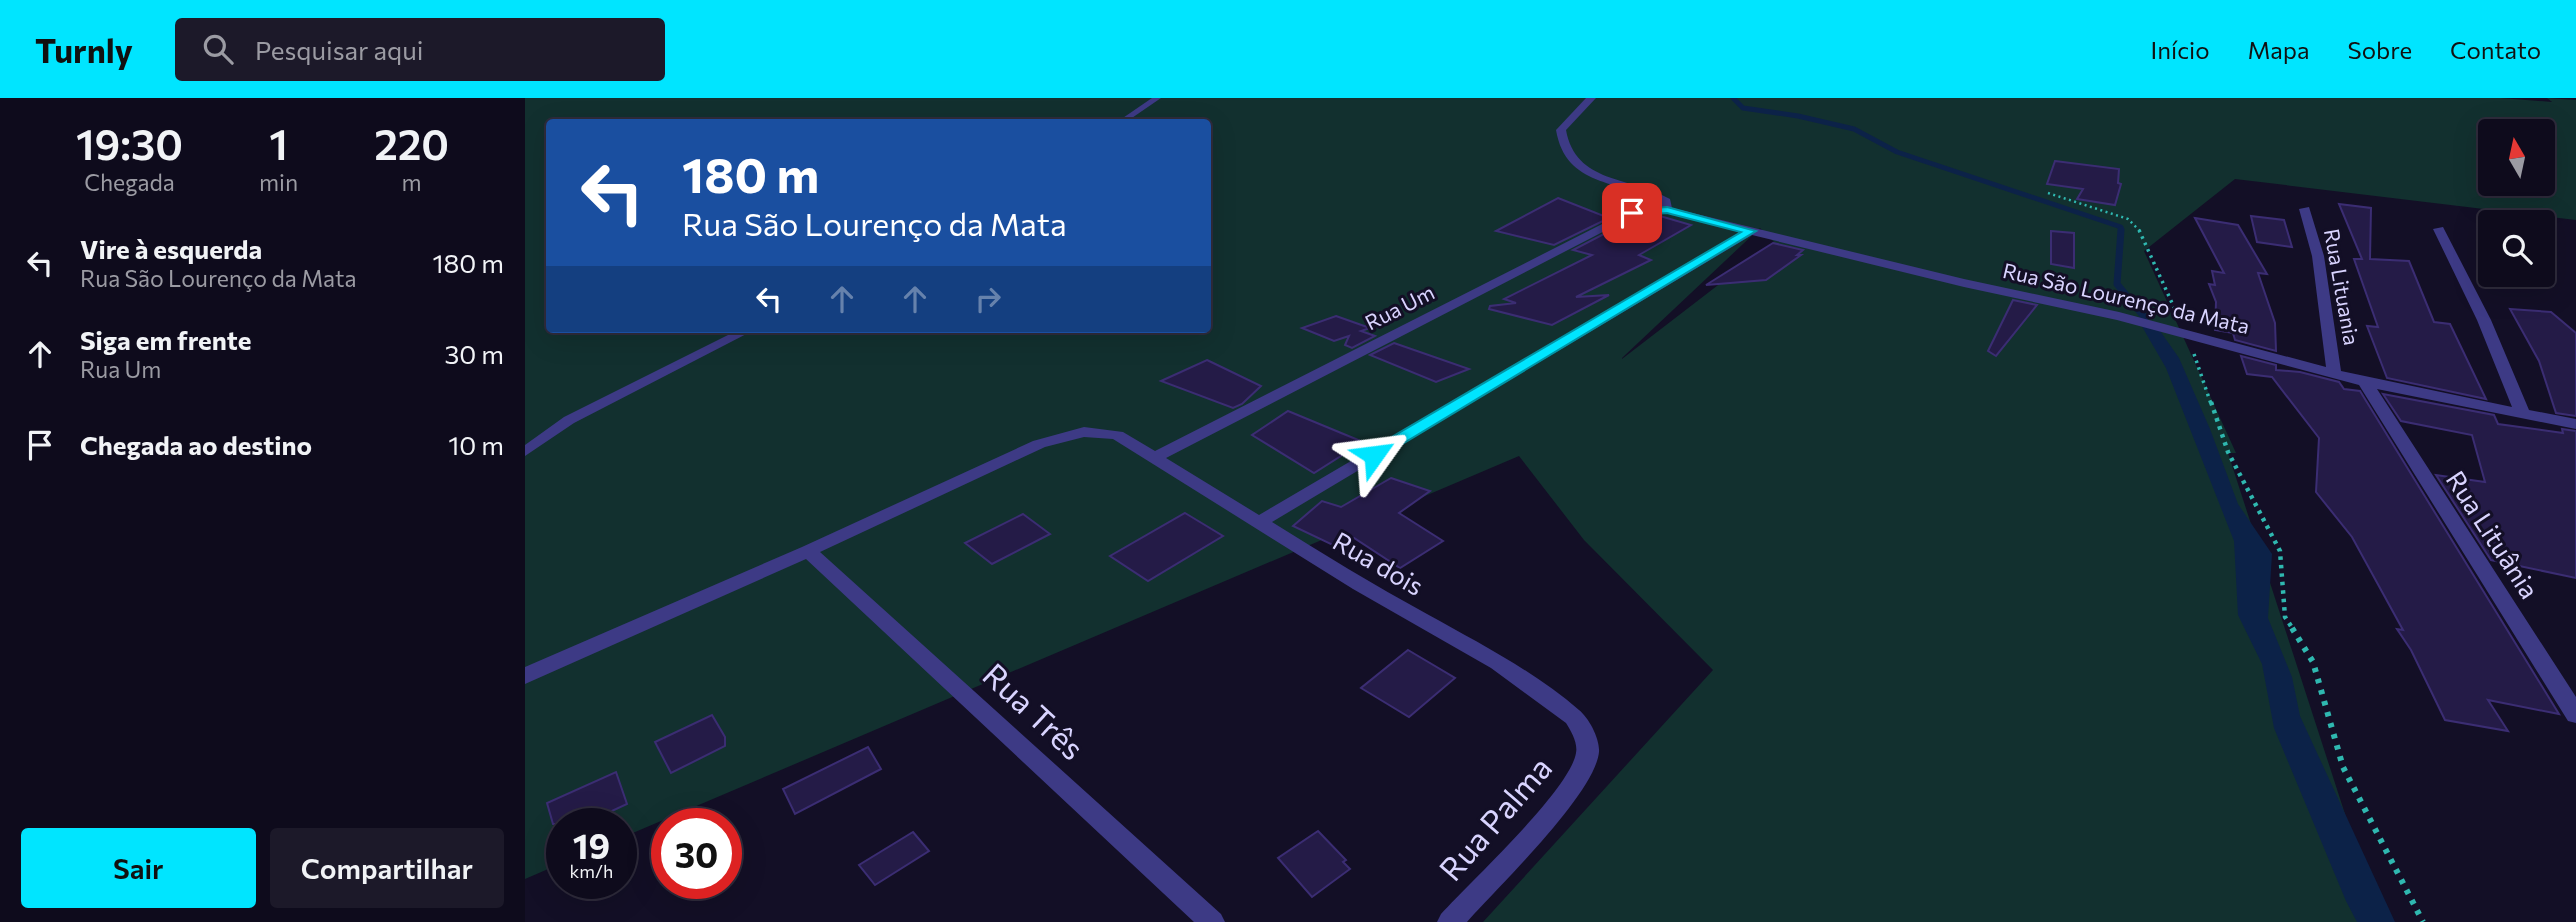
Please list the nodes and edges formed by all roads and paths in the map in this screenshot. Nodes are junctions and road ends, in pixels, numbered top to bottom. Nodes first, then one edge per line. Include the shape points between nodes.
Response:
1 (1157, 98) edge
2 (1589, 100) edge
3 (1126, 119) edge
4 (2048, 193) dead end
5 (2305, 209) dead end
6 (1667, 210) junction
7 (2439, 229) dead end
8 (1750, 231) junction
9 (742, 333) edge
10 (2186, 333) junction
11 (2334, 373) junction
12 (2365, 382) junction
13 (2523, 414) junction
14 (2576, 424) edge
15 (525, 452) edge
16 (1156, 457) junction
17 (1258, 523) junction
18 (808, 551) junction
19 (525, 676) edge
20 (2576, 715) edge
21 (1574, 717) joint
22 (1212, 922) edge
23 (1450, 922) edge
24 (2423, 922) edge

1 - 3 lane
2 - 6 street via 1561,130 1569,161 1597,176 1652,192 1666,201
4 - 10 path via 2128,219 2140,231
5 - 11 street, Rua Lituania via 2318,256
6 - 8 street, Rua São Lourenço da Mata
6 - 16 street, Rua Um via 1625,216
7 - 13 street
8 - 10 street, Rua São Lourenço da Mata
8 - 17 street
9 - 15 lane via 569,420
10 - 11 street, Rua São Lourenço da Mata
10 - 24 path via 2228,452 2280,551 2285,617 2313,662 2343,767
11 - 12 street, Rua São Lourenço da Mata
12 - 13 street, Rua São Lourenço da Mata
12 - 20 street, Rua Lituânia
13 - 14 street, Rua São Lourenço da Mata
16 - 17 street, Rua dois
16 - 18 street, Rua dois via 1117,435 1084,432 1063,436
17 - 21 street, Rua dois via 1498,663
18 - 19 street, Rua dois
18 - 22 street, Rua Três
21 - 23 street, Rua Palma via 1588,751 1570,792

